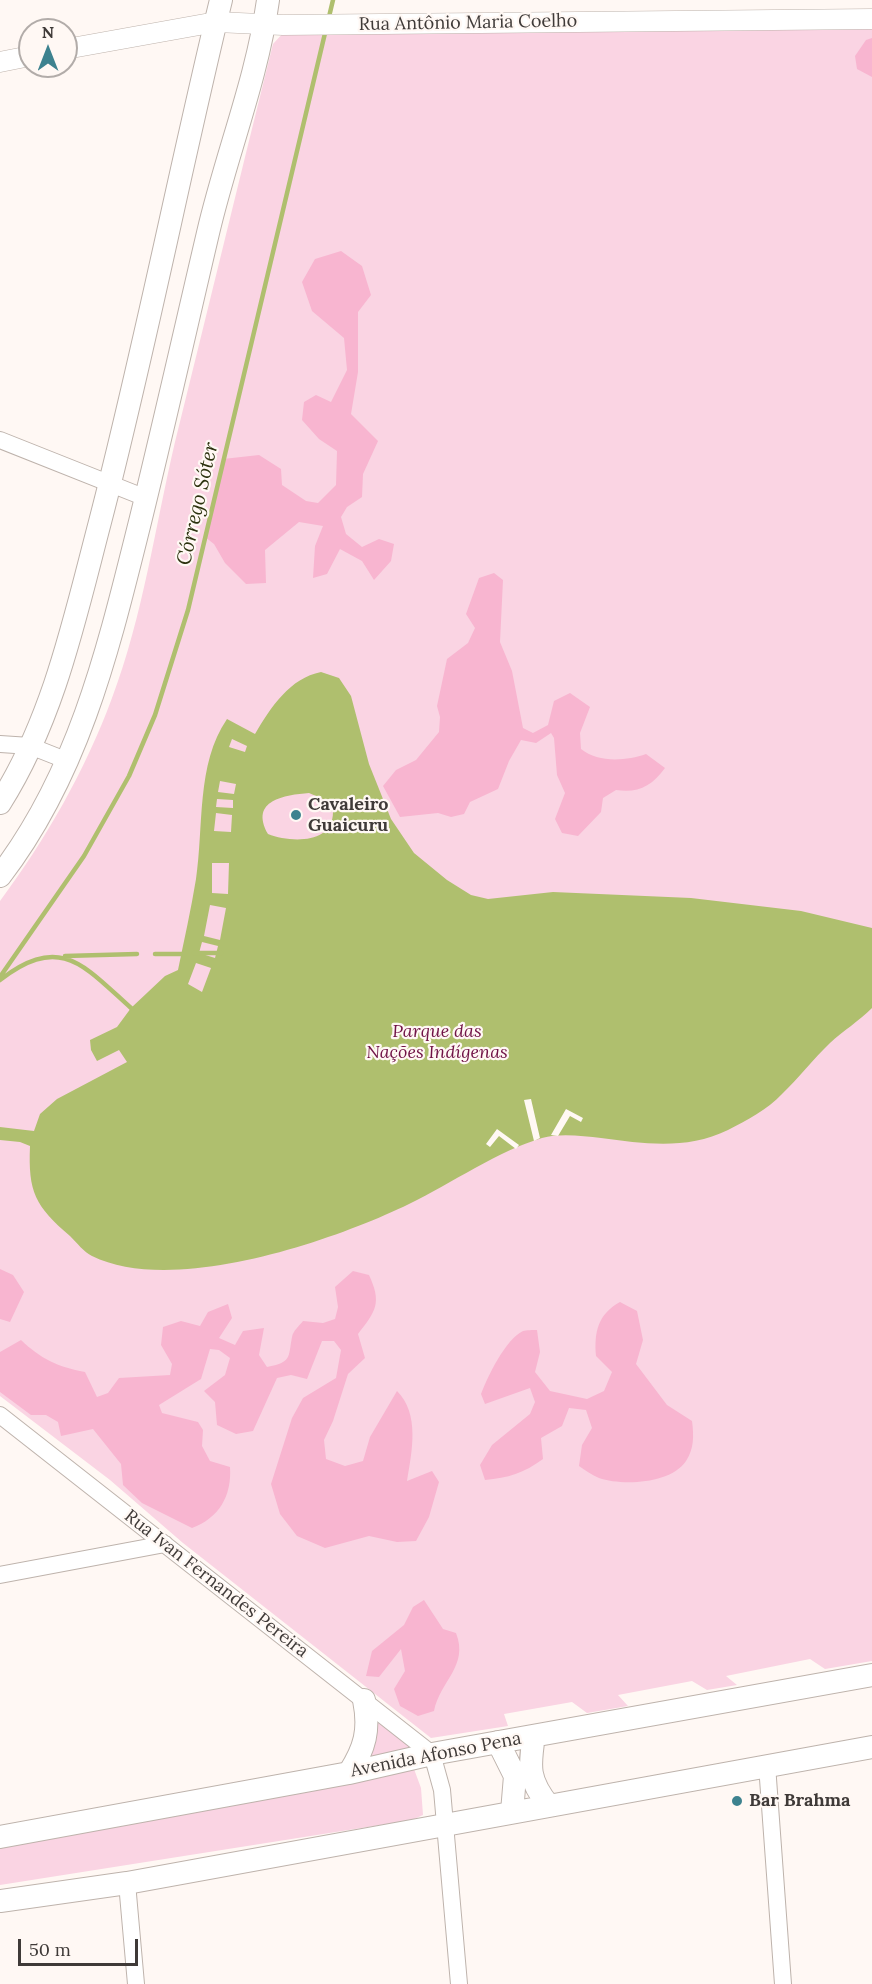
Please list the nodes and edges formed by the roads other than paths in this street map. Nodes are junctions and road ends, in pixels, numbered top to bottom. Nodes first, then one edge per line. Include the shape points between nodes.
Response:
1 (221, 0) edge
2 (268, 0) edge
3 (872, 18) edge
4 (216, 22) junction
5 (264, 25) junction
6 (78, 47) edge
7 (18, 58) edge
8 (0, 62) edge
9 (0, 440) edge
10 (110, 483) junction
11 (146, 498) junction
12 (0, 744) edge
13 (30, 747) junction
14 (68, 760) junction
15 (0, 803) edge
16 (0, 876) edge
17 (0, 1415) edge
18 (165, 1544) junction
19 (0, 1575) edge
20 (872, 1675) edge
21 (364, 1701) junction
22 (534, 1736) junction
23 (498, 1742) junction
24 (872, 1747) edge
25 (432, 1754) junction
26 (767, 1765) junction
27 (349, 1773) junction
28 (549, 1806) junction
29 (512, 1812) junction
30 (444, 1823) junction
31 (0, 1837) edge
32 (127, 1883) junction
33 (0, 1901) edge
34 (136, 1984) edge
35 (459, 1984) edge
36 (783, 1984) edge

1 - 4 main road
2 - 5 main road
3 - 5 street, Rua Antônio Maria Coelho
4 - 5 street, Rua Antônio Maria Coelho
4 - 6 street, Rua Antônio Maria Coelho
4 - 10 main road
5 - 11 main road via 255,70 217,192
7 - 8 street
9 - 10 street
10 - 11 street
10 - 13 main road via 72,630
11 - 14 main road via 100,679
12 - 13 street
13 - 14 street
13 - 15 main road
14 - 16 main road
17 - 18 street, Rua Ivan Fernandes Pereira
18 - 19 street
18 - 21 street, Rua Ivan Fernandes Pereira
20 - 22 main road, Avenida Afonso Pena
21 - 25 street, Rua Ivan Fernandes Pereira
21 - 27 main road via 366,1739
22 - 23 main road, Avenida Afonso Pena
22 - 28 main road via 531,1774 536,1791
23 - 25 main road, Avenida Afonso Pena
23 - 29 main road via 514,1776
24 - 26 main road
25 - 27 main road, Avenida Afonso Pena
25 - 30 street via 440,1774
26 - 28 main road
26 - 36 street
27 - 31 main road, Avenida Afonso Pena
28 - 29 main road
29 - 30 main road
30 - 32 main road
30 - 35 street
32 - 33 main road
32 - 34 street

